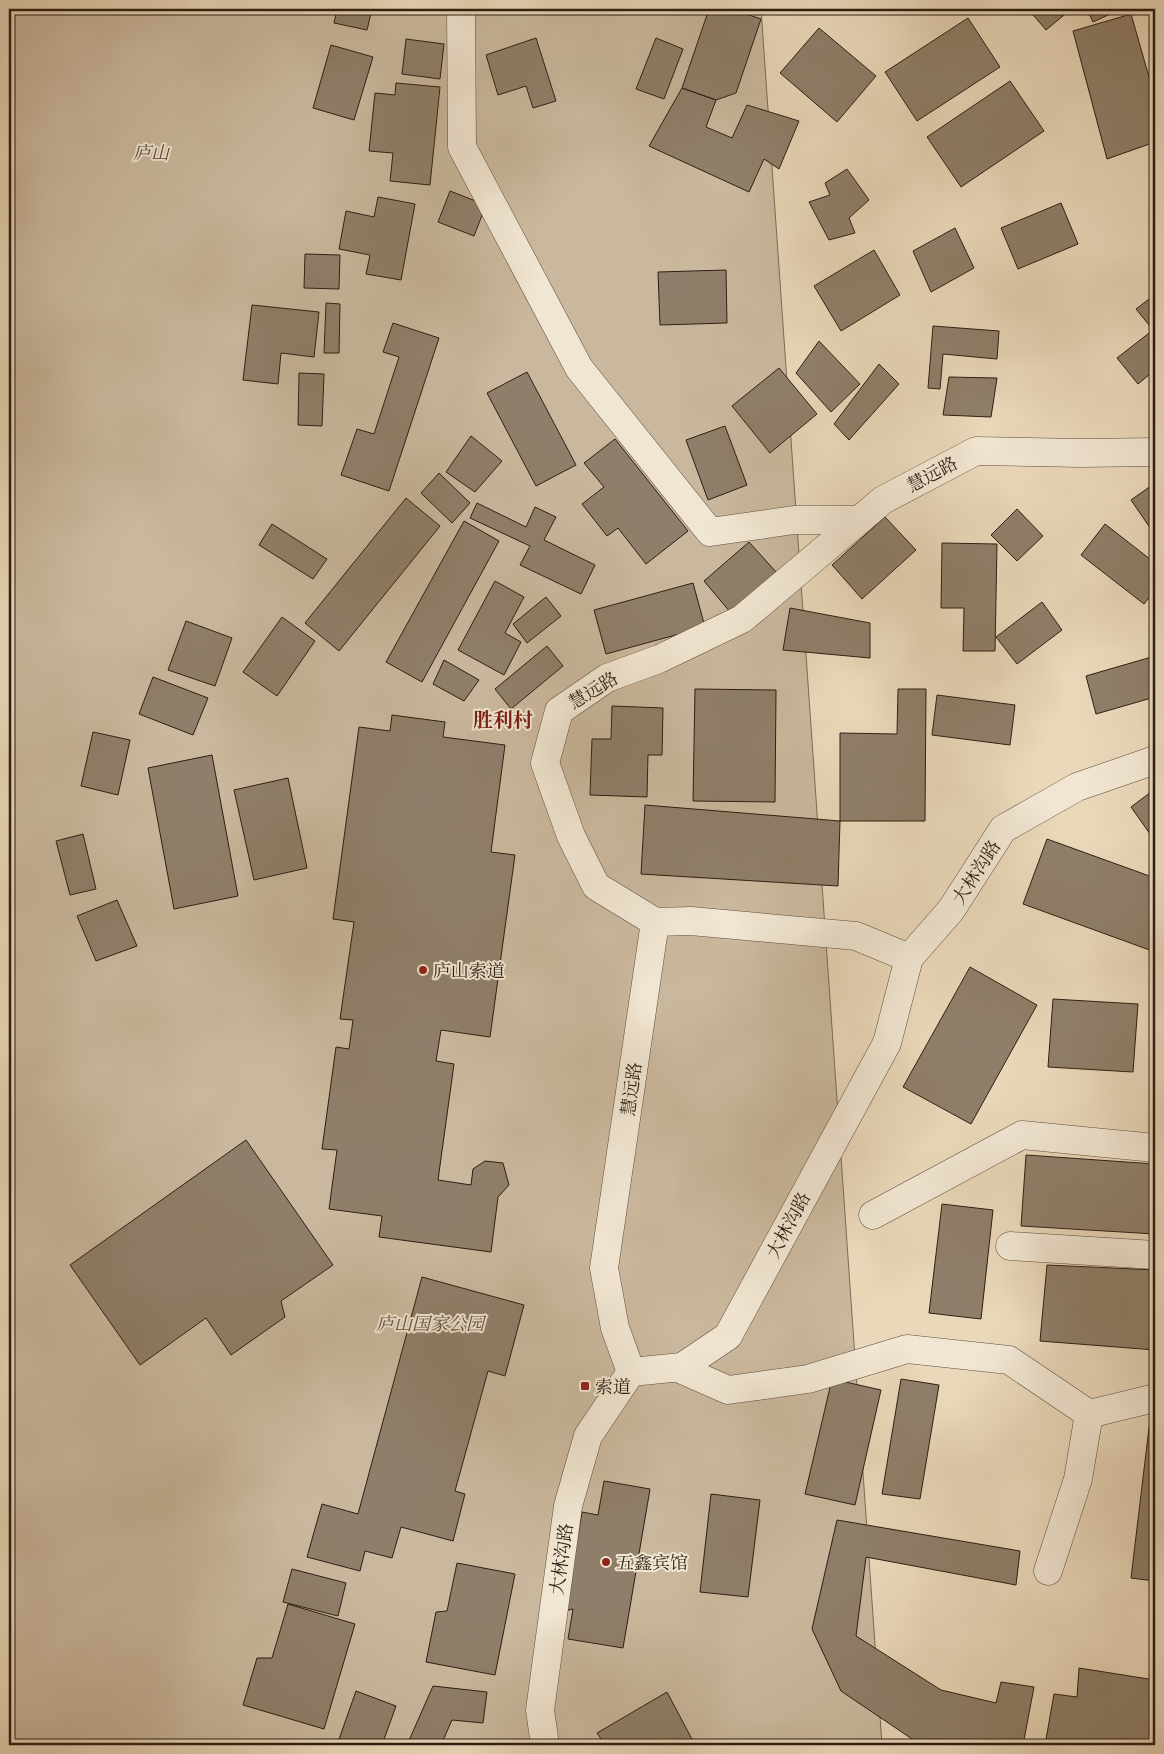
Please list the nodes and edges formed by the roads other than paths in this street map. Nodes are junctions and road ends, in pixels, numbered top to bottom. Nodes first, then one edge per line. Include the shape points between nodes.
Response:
1 (461, 9) edge
2 (1155, 452) edge
3 (859, 520) junction
4 (1155, 760) edge
5 (654, 922) junction
6 (909, 958) junction
7 (1155, 1148) edge
8 (872, 1216) dead end
9 (1010, 1246) dead end
10 (1155, 1255) edge
11 (678, 1368) junction
12 (631, 1372) junction
13 (1155, 1398) edge
14 (1089, 1414) junction
15 (1048, 1571) dead end
16 (545, 1745) edge

1 - 3 street via 462,146 579,368 710,532 794,520
2 - 3 street, 慧远路 via 976,451 883,500
3 - 5 street, 慧远路 via 742,619 659,659 607,678 558,711 545,763 571,836 596,886
4 - 6 street, 大林沟路 via 1077,787 1004,829 951,910
5 - 6 street via 691,921 856,936
5 - 12 street, 慧远路 via 604,1268 614,1328
6 - 11 street, 大林沟路 via 887,1043 728,1336
7 - 8 street via 1022,1135
9 - 10 street
11 - 12 street, 大林沟路
11 - 14 street via 728,1390 808,1379 907,1349 1009,1360
12 - 16 street, 大林沟路 via 588,1436 568,1506 540,1710
13 - 14 street
14 - 15 street via 1078,1479

